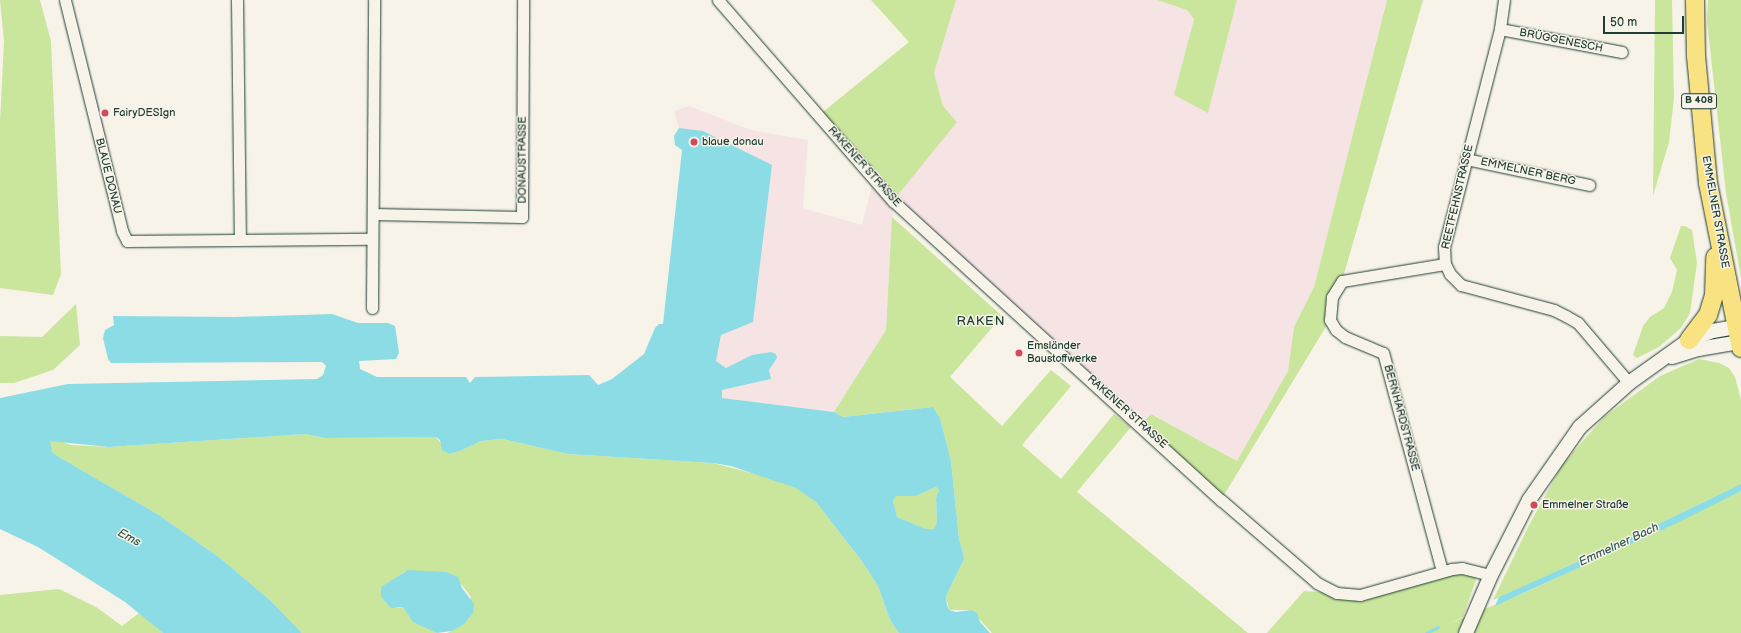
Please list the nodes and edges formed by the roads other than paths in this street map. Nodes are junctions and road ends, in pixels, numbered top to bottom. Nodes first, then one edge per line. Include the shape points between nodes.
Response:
1 (66, 0) edge
2 (237, 0) edge
3 (374, 0) edge
4 (524, 0) edge
5 (718, 0) edge
6 (1504, 0) edge
7 (1695, 0) edge
8 (1500, 29) junction
9 (1622, 52) dead end
10 (1466, 159) junction
11 (1589, 185) dead end
12 (1711, 200) junction
13 (373, 214) junction
14 (240, 239) junction
15 (372, 239) junction
16 (1445, 264) junction
17 (372, 308) dead end
18 (1739, 339) edge
19 (1689, 340) junction
20 (1660, 361) junction
21 (1629, 383) junction
22 (1442, 571) junction
23 (1491, 575) junction
24 (1466, 633) edge

1 - 14 street, BLAUE DONAU via 122,231 127,241
2 - 14 street
3 - 13 street
4 - 13 street, DONAUSTRASSE via 522,218
5 - 22 street, RAKENER STRASSE via 893,201 1311,578 1337,593 1360,595
6 - 8 street, REETFEHNSTRASSE
7 - 12 main road, EMMELNER STRASSE / B 408 via 1701,123
8 - 9 street, BRÜGGENESCH
8 - 10 street, REETFEHNSTRASSE
10 - 11 street, EMMELNER BERG
10 - 16 street, REETFEHNSTRASSE via 1444,247
12 - 18 main road, EMMELNER STRASSE / B 408
12 - 19 main road via 1715,263 1714,295 1708,315
13 - 15 street
14 - 15 street, BLAUE DONAU
15 - 17 street
16 - 21 street, REETFEHNSTRASSE via 1450,274 1461,285 1554,310 1566,316 1578,324
16 - 22 street, BERNHARDSTRASSE via 1342,281 1332,297 1330,320 1336,330 1345,336 1383,353
18 - 19 street via 1713,331
18 - 20 street
19 - 20 street
20 - 21 street
21 - 23 street via 1596,411 1565,445 1529,500
22 - 23 street, RAKENER STRASSE via 1462,568
23 - 24 street

